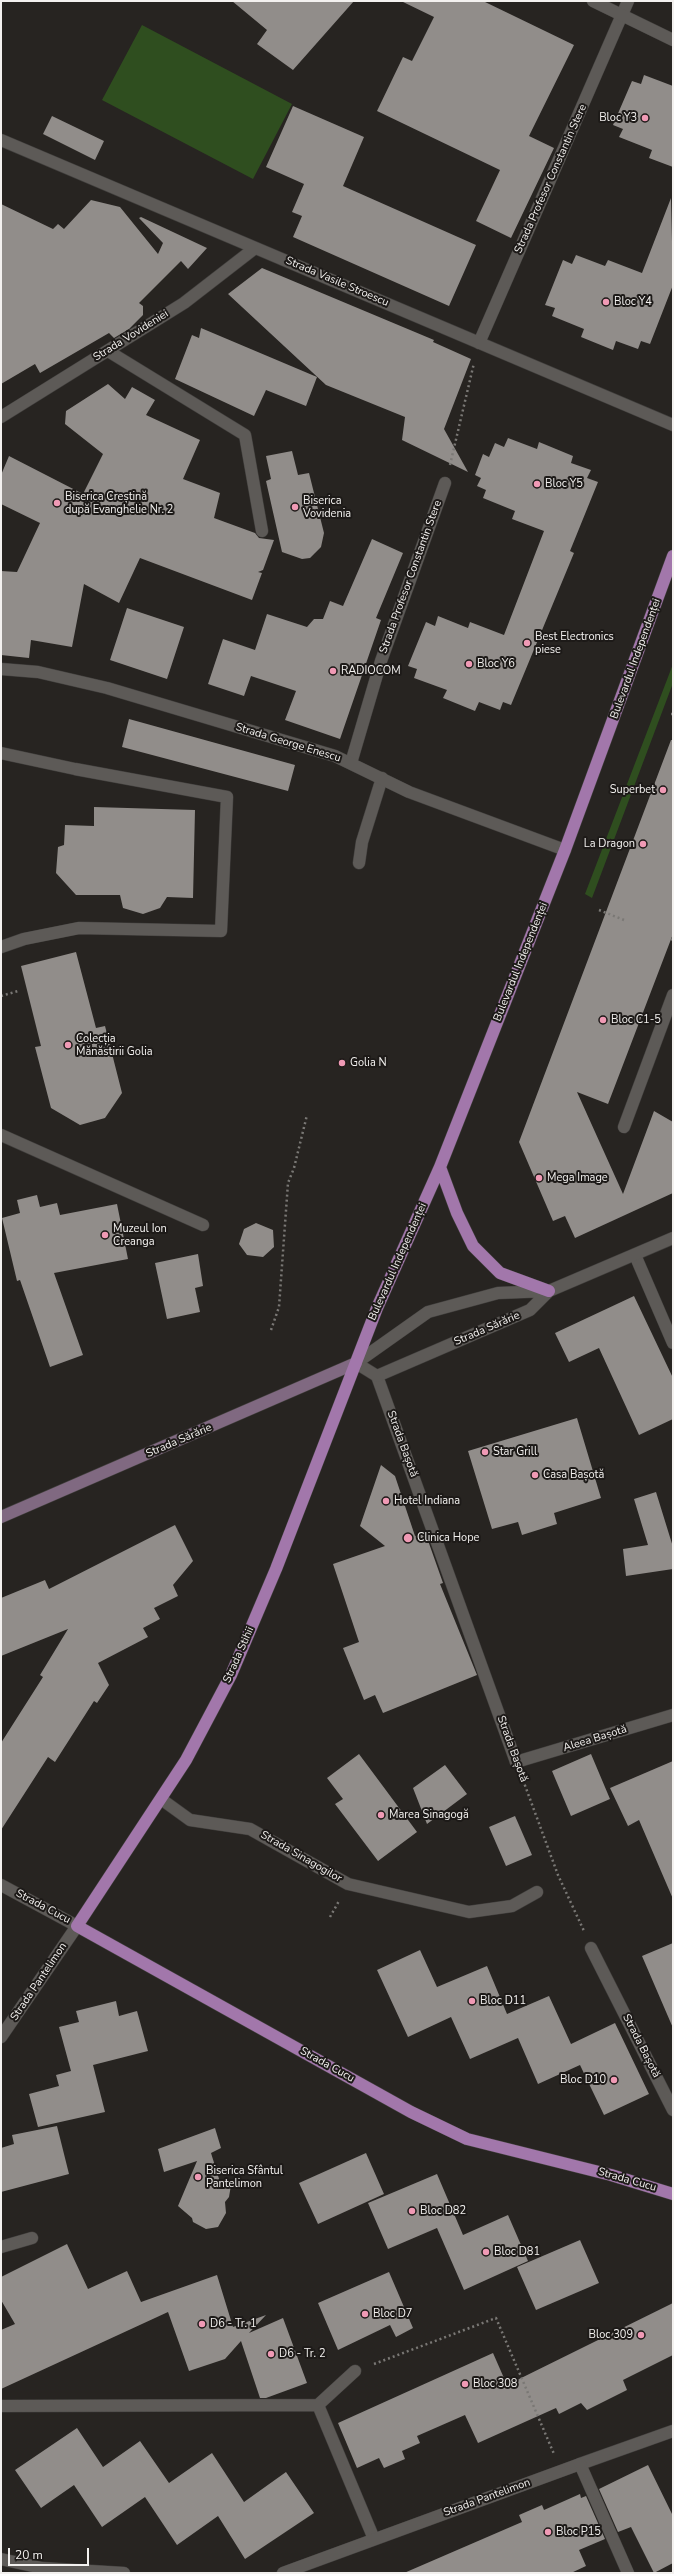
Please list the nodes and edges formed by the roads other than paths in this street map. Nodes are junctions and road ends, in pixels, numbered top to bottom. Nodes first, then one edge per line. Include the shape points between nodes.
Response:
1 (593, 1) edge
2 (628, 1) edge
3 (622, 15) junction
4 (673, 40) edge
5 (1, 140) edge
6 (255, 248) junction
7 (479, 343) junction
8 (108, 351) junction
9 (1, 417) edge
10 (673, 425) edge
11 (445, 483) road end
12 (262, 531) dead end
13 (673, 556) edge
14 (1, 669) edge
15 (1, 753) edge
16 (351, 763) junction
17 (382, 778) junction
18 (565, 850) junction
19 (359, 863) dead end
20 (1, 947) edge
21 (673, 995) edge
22 (624, 1127) dead end
23 (1, 1135) edge
24 (440, 1167) junction
25 (203, 1225) dead end
26 (673, 1238) edge
27 (634, 1255) junction
28 (549, 1292) junction
29 (673, 1343) edge
30 (356, 1363) junction
31 (376, 1376) junction
32 (1, 1517) edge
33 (673, 1715) edge
34 (516, 1762) joint
35 (161, 1799) junction
36 (1, 1885) edge
37 (538, 1892) dead end
38 (77, 1926) junction
39 (591, 1948) road end
40 (1, 2037) edge
41 (673, 2110) edge
42 (673, 2194) edge
43 (32, 2238) dead end
44 (1, 2247) edge
45 (355, 2371) road end
46 (318, 2405) junction
47 (1, 2406) edge
48 (673, 2431) edge
49 (580, 2464) junction
50 (374, 2539) junction
51 (1, 2559) edge
52 (124, 2573) edge
53 (283, 2573) edge
54 (628, 2573) edge

1 - 3 street
2 - 3 street, Strada Profesor Constantin Stere
3 - 4 street
3 - 7 street, Strada Profesor Constantin Stere
5 - 6 street, Strada Vasile Stroescu
6 - 7 street, Strada Vasile Stroescu
6 - 8 street, Strada Vovideniei via 184,303
7 - 10 street, Strada Vasile Stroescu
8 - 9 street, Strada Vovideniei
8 - 12 street via 246,434
11 - 16 street, Strada Profesor Constantin Stere via 381,661
13 - 18 main road, Bulevardul Independenței
14 - 16 street, Strada George Enescu via 38,672 107,688
15 - 20 street via 75,770 227,797 221,931 79,928 24,938
16 - 17 street, Strada George Enescu
17 - 18 street, Strada George Enescu via 409,792
17 - 19 street via 362,842
18 - 24 main road, Bulevardul Independenței
21 - 22 street
23 - 25 street
24 - 28 main road via 457,1213 473,1246 500,1273
24 - 30 main road, Bulevardul Independenței via 377,1308
26 - 27 street, Strada Sărărie
27 - 28 street, Strada Sărărie
27 - 29 street
28 - 30 street, Strada Sărărie via 498,1293 428,1312
28 - 31 street, Strada Sărărie via 530,1310
30 - 31 street
30 - 32 main road, Strada Sărărie
30 - 35 main road, Strada Stihii via 276,1569 231,1675 186,1760
31 - 34 street, Strada Bașotă
33 - 34 street, Aleea Bașotă
35 - 37 street, Strada Sinagogilor via 190,1820 250,1829 348,1884 469,1912 512,1906
35 - 38 main road, Strada Stihii
36 - 38 street, Strada Cucu
38 - 40 street, Strada Pantelimon
38 - 42 main road, Strada Cucu via 411,2112 467,2139 611,2175
39 - 41 street, Strada Bașotă
43 - 44 street
45 - 46 street
46 - 47 street
46 - 50 street
48 - 49 street, Strada Pantelimon
49 - 50 street, Strada Pantelimon
49 - 54 street
50 - 53 street, Strada Pantelimon
51 - 52 street via 42,2568

